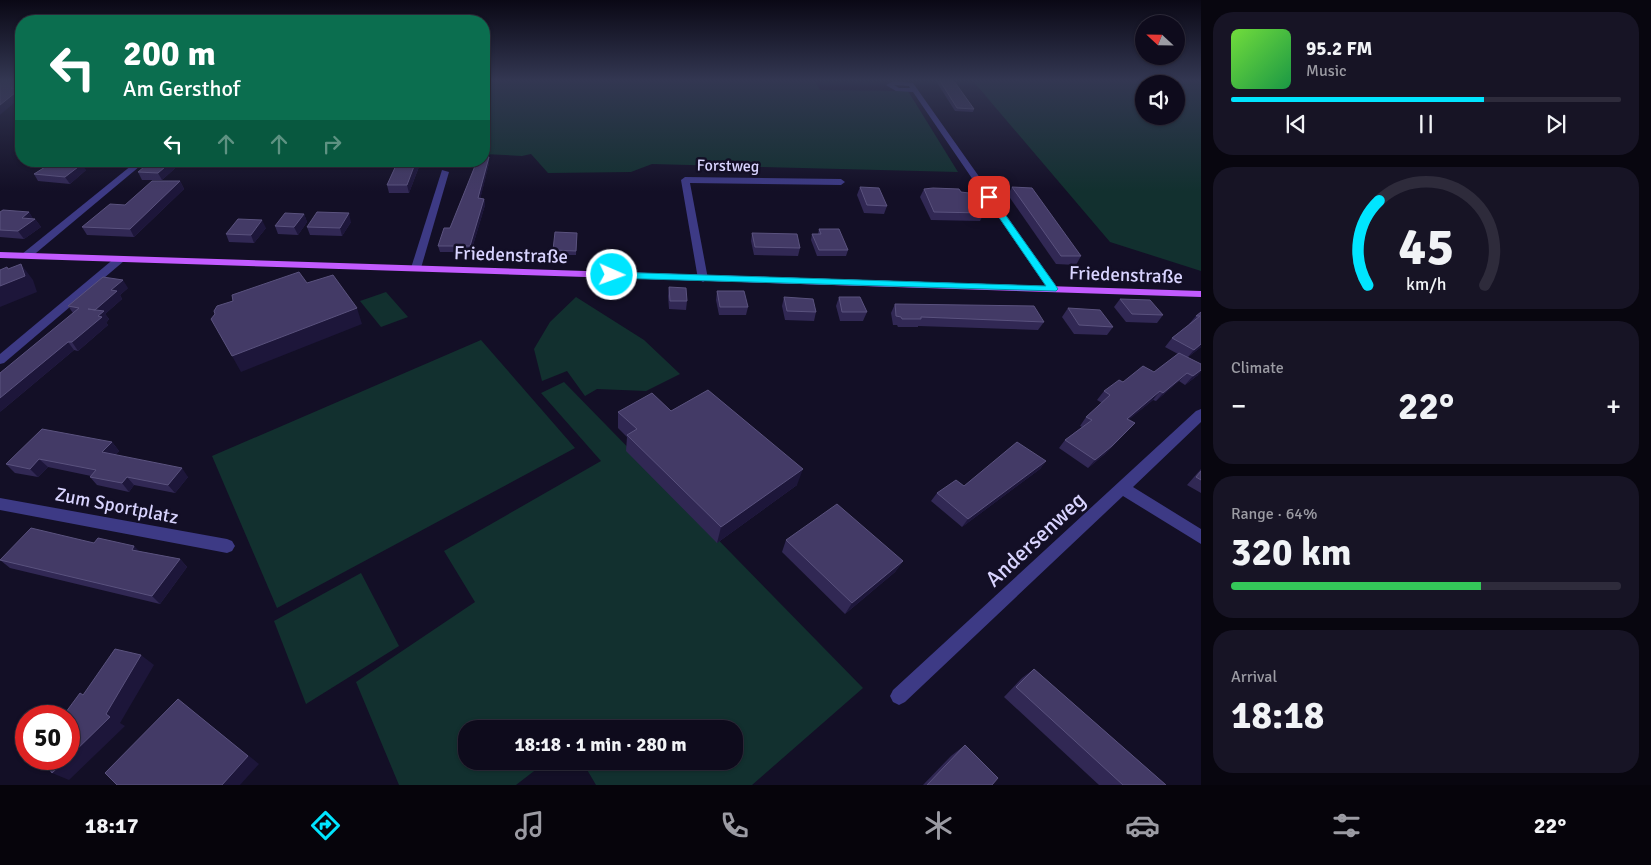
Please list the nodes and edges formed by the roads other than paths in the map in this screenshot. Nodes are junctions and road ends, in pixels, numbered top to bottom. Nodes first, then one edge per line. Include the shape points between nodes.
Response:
1 (934, 118) edge
2 (135, 167) edge
3 (445, 172) dead end
4 (841, 182) dead end
5 (0, 256) edge
6 (26, 256) junction
7 (120, 259) junction
8 (416, 268) junction
9 (703, 279) junction
10 (1053, 289) junction
11 (1201, 294) edge
12 (0, 360) edge
13 (1201, 414) edge
14 (1123, 488) junction
15 (0, 504) edge
16 (1201, 537) edge
17 (227, 546) dead end
18 (899, 696) dead end

1 - 10 street
2 - 6 street
3 - 8 street
4 - 9 street, Forstweg via 685,180
5 - 6 main road, Friedenstraße
6 - 7 main road, Friedenstraße
7 - 8 main road, Friedenstraße
7 - 12 street
8 - 9 main road, Friedenstraße
9 - 10 main road, Friedenstraße
10 - 11 main road, Friedenstraße
13 - 14 street, Andersenweg
14 - 16 street
14 - 18 street, Andersenweg
15 - 17 street, Zum Sportplatz

